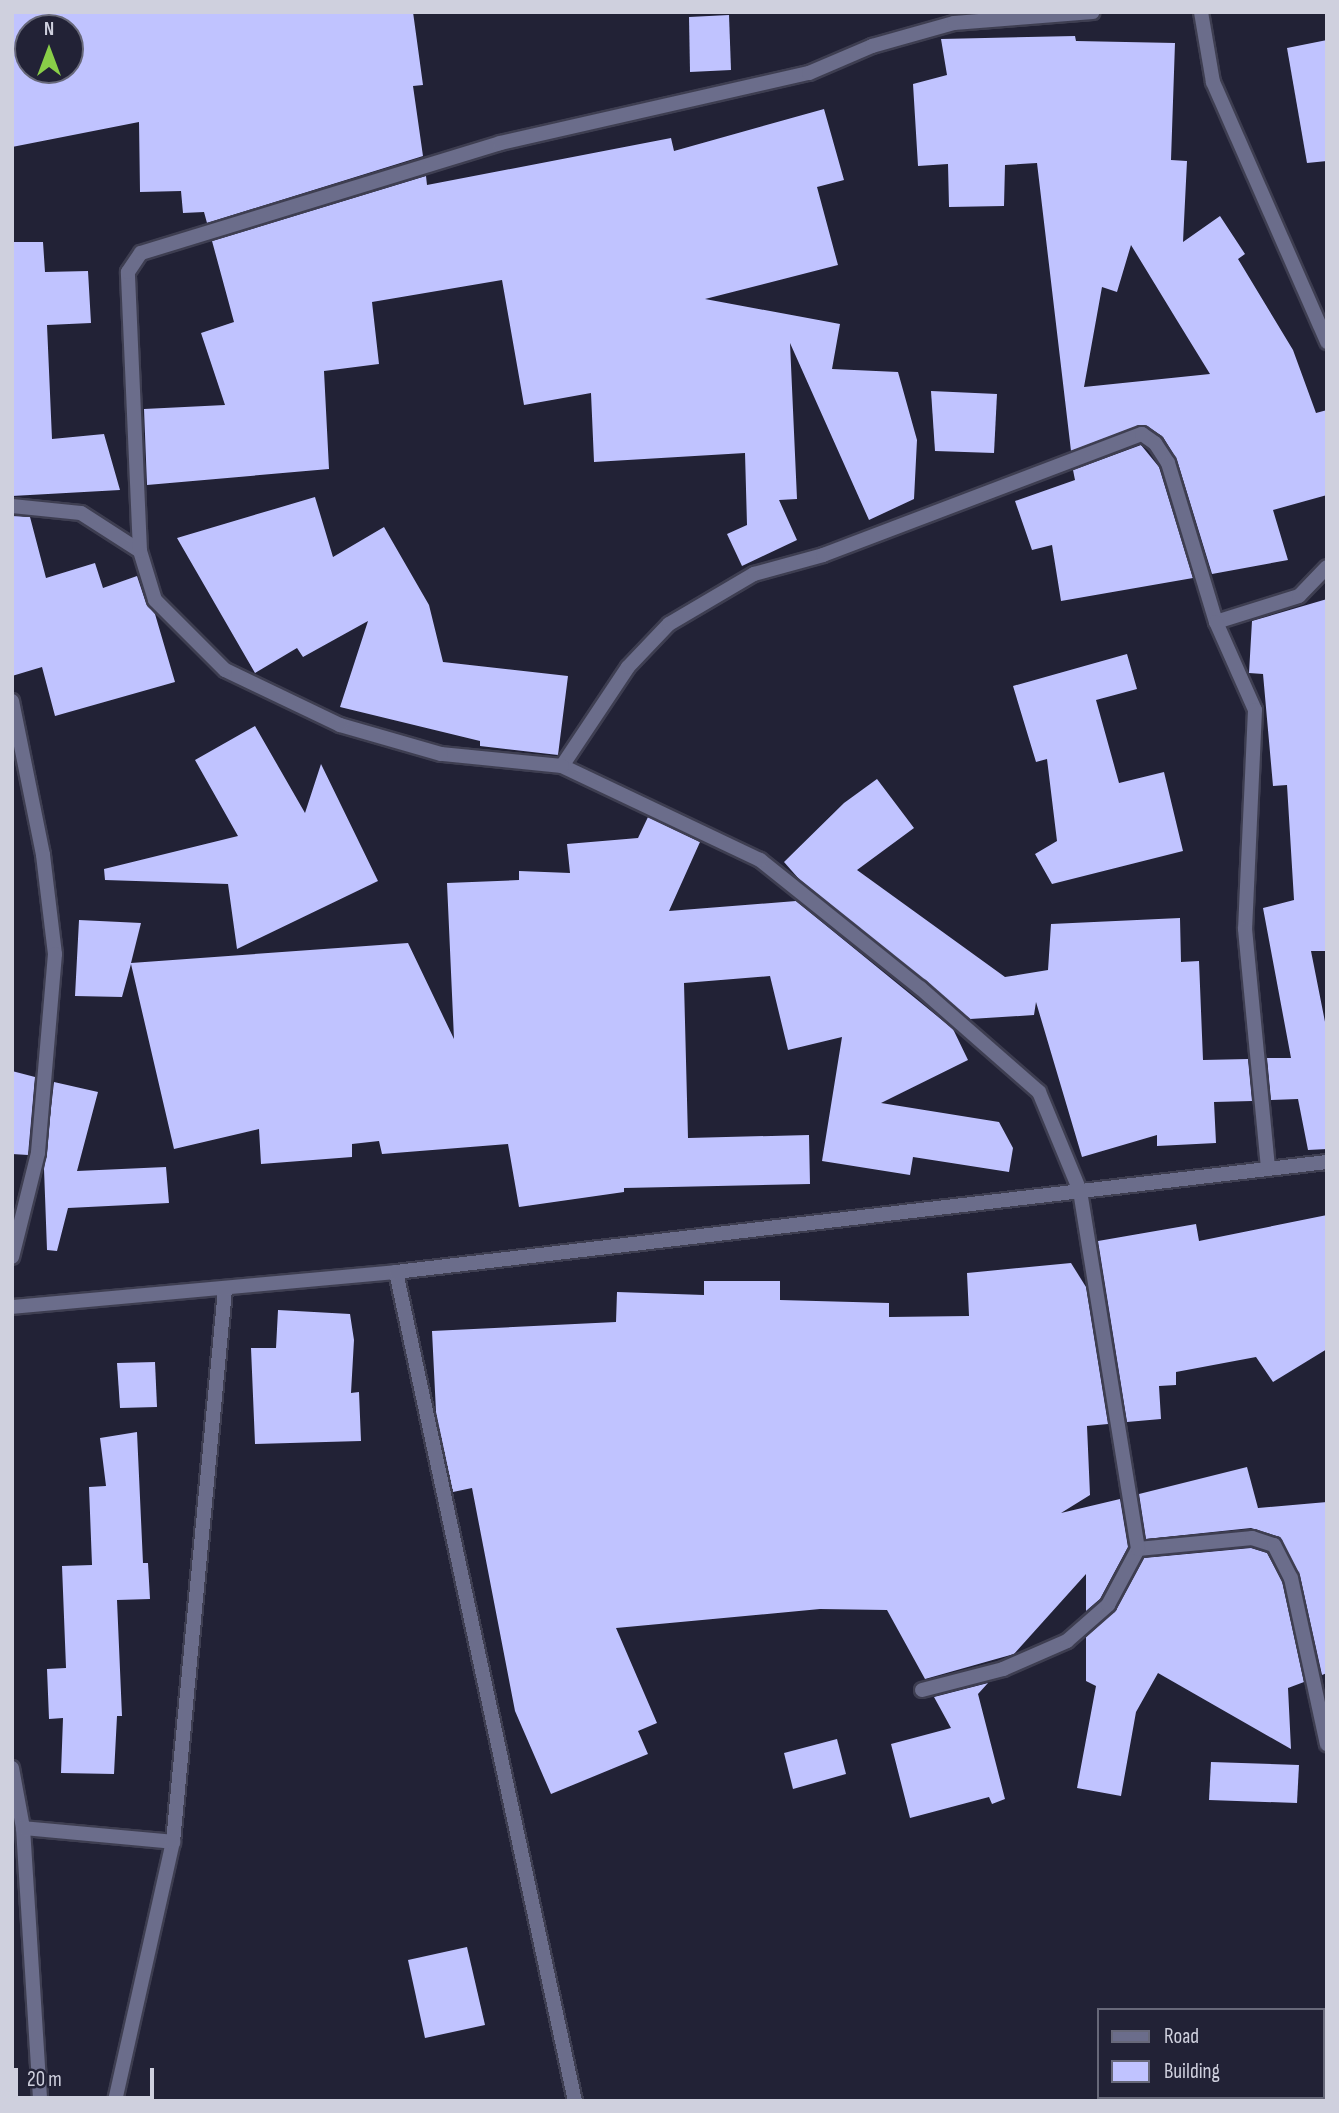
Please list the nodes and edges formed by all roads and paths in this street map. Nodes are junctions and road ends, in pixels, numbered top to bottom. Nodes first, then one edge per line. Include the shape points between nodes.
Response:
1 (1093, 12) edge
2 (1201, 12) edge
3 (1327, 342) edge
4 (12, 506) edge
5 (140, 551) junction
6 (1327, 567) edge
7 (1216, 622) junction
8 (12, 701) edge
9 (562, 766) junction
10 (1327, 1162) edge
11 (1268, 1168) junction
12 (1080, 1191) junction
13 (12, 1256) edge
14 (396, 1272) junction
15 (225, 1290) junction
16 (12, 1307) edge
17 (1138, 1549) junction
18 (922, 1690) dead end
19 (1327, 1745) edge
20 (12, 1768) edge
21 (23, 1828) junction
22 (173, 1842) junction
23 (40, 2101) edge
24 (115, 2101) edge
25 (575, 2101) edge

1 - 5 street via 954,23 873,46 809,74 500,143 141,253 128,272
2 - 3 street via 1213,82
4 - 5 street via 81,513
5 - 9 street via 155,600 225,670 340,725 441,754
6 - 7 street via 1299,596
7 - 9 street via 1168,463 1155,443 1142,435 823,555 754,574 669,624 614,686
7 - 11 street via 1255,710 1245,929
8 - 13 street via 43,855 55,954 38,1153
9 - 12 street via 760,860 920,988 1039,1092
10 - 11 street
11 - 12 street
12 - 14 street
12 - 17 street
14 - 15 street
14 - 25 street
15 - 16 street
15 - 22 street
17 - 18 street via 1108,1605 1067,1641 1003,1669
17 - 19 street via 1252,1538 1274,1545 1291,1578
20 - 21 street
21 - 22 street
21 - 23 street
22 - 24 street

